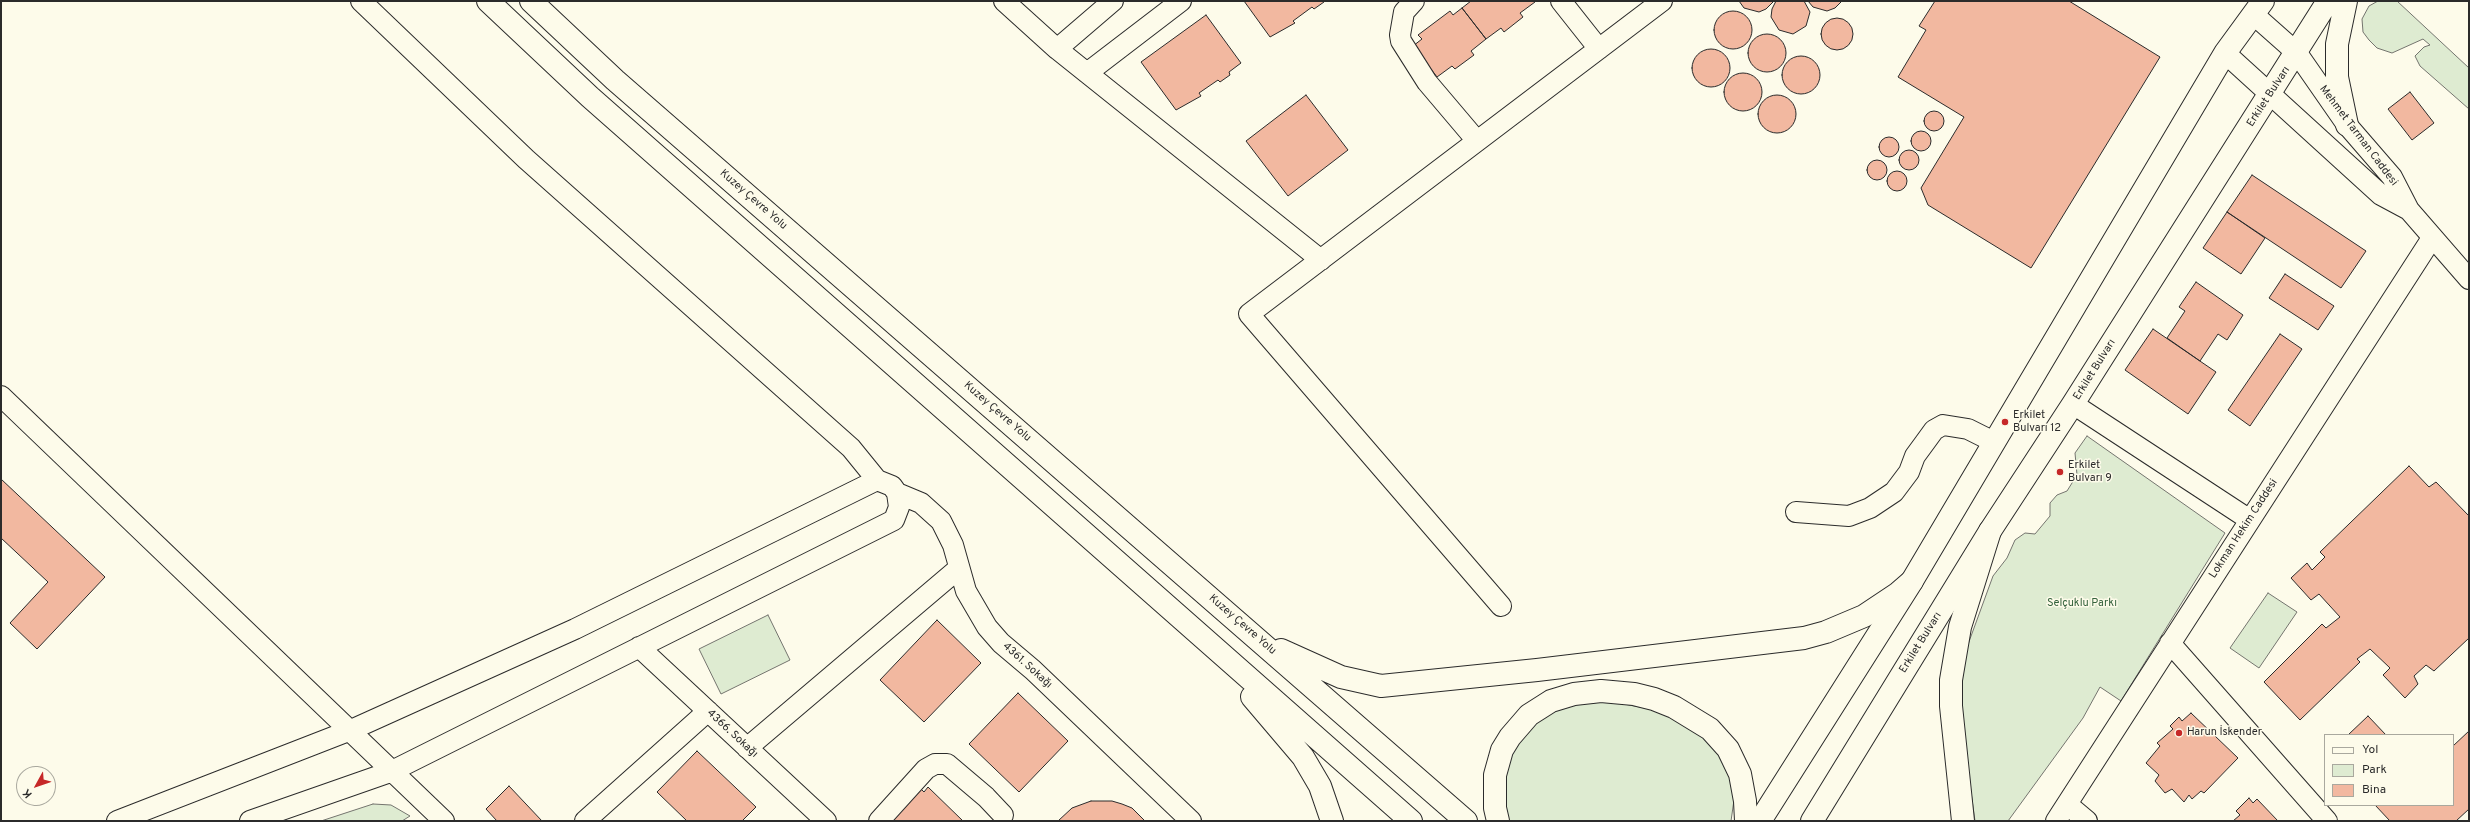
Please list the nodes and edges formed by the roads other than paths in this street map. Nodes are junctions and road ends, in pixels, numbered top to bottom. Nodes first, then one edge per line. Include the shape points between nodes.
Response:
1 (361, 1) edge
2 (488, 1) edge
3 (531, 1) edge
4 (1004, 1) edge
5 (1113, 1) edge
6 (1181, 1) edge
7 (1414, 1) edge
8 (1561, 1) edge
9 (1662, 1) edge
10 (2328, 1) edge
11 (2346, 1) edge
12 (2258, 7) edge
13 (1057, 49) junction
14 (1599, 49) junction
15 (2225, 53) junction
16 (2297, 53) junction
17 (1087, 73) junction
18 (2270, 95) junction
19 (2347, 125) junction
20 (1477, 141) junction
21 (2409, 210) junction
22 (2432, 238) junction
23 (1321, 260) junction
24 (2469, 279) edge
25 (2, 401) edge
26 (2073, 404) junction
27 (1994, 442) junction
28 (877, 480) junction
29 (897, 493) junction
30 (1796, 512) dead end
31 (2250, 520) junction
32 (1990, 530) junction
33 (958, 569) junction
34 (1912, 581) junction
35 (1501, 606) dead end
36 (1193, 630) junction
37 (1258, 639) junction
38 (2170, 643) junction
39 (639, 647) junction
40 (708, 711) junction
41 (351, 730) junction
42 (747, 748) junction
43 (390, 772) junction
44 (2068, 805) junction
45 (1003, 815) dead end
46 (117, 821) edge
47 (250, 821) edge
48 (444, 821) edge
49 (585, 821) edge
50 (826, 821) edge
51 (879, 821) edge
52 (1191, 821) edge
53 (1332, 821) edge
54 (1411, 821) edge
55 (1466, 821) edge
56 (1498, 821) edge
57 (1746, 821) edge
58 (1760, 821) edge
59 (1812, 821) edge
60 (1963, 821) edge
61 (2056, 821) edge
62 (2086, 821) edge
63 (2327, 821) edge

1 - 28 street via 526,159 851,448
2 - 36 main road via 590,97
3 - 37 main road, Kuzey Çevre Yolu via 614,80
4 - 13 street
5 - 13 street
6 - 17 street
7 - 20 street via 1404,12 1401,41 1427,82
8 - 14 street
9 - 14 street
10 - 16 main road, Erkilet Bulvarı
11 - 19 main road via 2337,44 2337,78
12 - 15 main road
12 - 16 street, Mehmet Tarman Caddesi
13 - 17 street
14 - 20 street
15 - 18 street, Mehmet Tarman Caddesi
15 - 27 main road
16 - 18 main road, Erkilet Bulvarı
16 - 19 street, Mehmet Tarman Caddesi
17 - 23 street
18 - 21 street, Mehmet Tarman Caddesi via 2381,195
18 - 26 main road, Erkilet Bulvarı
19 - 21 street, Mehmet Tarman Caddesi via 2392,177
20 - 23 street
21 - 22 street, Mehmet Tarman Caddesi
22 - 24 street, Mehmet Tarman Caddesi
22 - 31 street, Lokman Hekim Caddesi
23 - 35 street via 1249,314
25 - 41 street
26 - 31 street
26 - 32 main road, Erkilet Bulvarı
27 - 30 street via 1968,429 1943,425 1934,430 1894,492 1870,508 1849,516
27 - 34 main road
28 - 29 street, 4361. Sokağı via 892,486
28 - 41 street via 575,629
29 - 33 street, 4361. Sokağı via 921,503 941,521 952,545
29 - 39 street via 899,507 894,520
31 - 38 street, Lokman Hekim Caddesi
32 - 59 main road, Erkilet Bulvarı
32 - 60 main road via 1960,627 1951,680 1951,706
33 - 42 street
33 - 52 street, 4361. Sokağı via 975,610 1001,643 1033,670
34 - 37 main road via 1864,616 1804,638 1381,686 1341,677
34 - 58 main road
36 - 53 main road via 1303,757 1320,786
36 - 54 main road
37 - 55 main road, Kuzey Çevre Yolu
38 - 44 street, Lokman Hekim Caddesi
38 - 63 street
39 - 40 street, 4366. Sokağı
39 - 43 street
40 - 42 street, 4366. Sokağı
40 - 49 street
41 - 43 street
41 - 46 street
42 - 50 street, 4366. Sokağı
43 - 47 street
43 - 48 street
44 - 61 street, Lokman Hekim Caddesi
44 - 62 street
45 - 51 street via 962,775 947,764 941,764 926,769
56 - 57 main road via 1495,808 1495,775 1502,750 1510,737 1530,715 1551,701 1574,694 1601,691 1654,699 1674,707 1710,729 1728,750 1740,774

